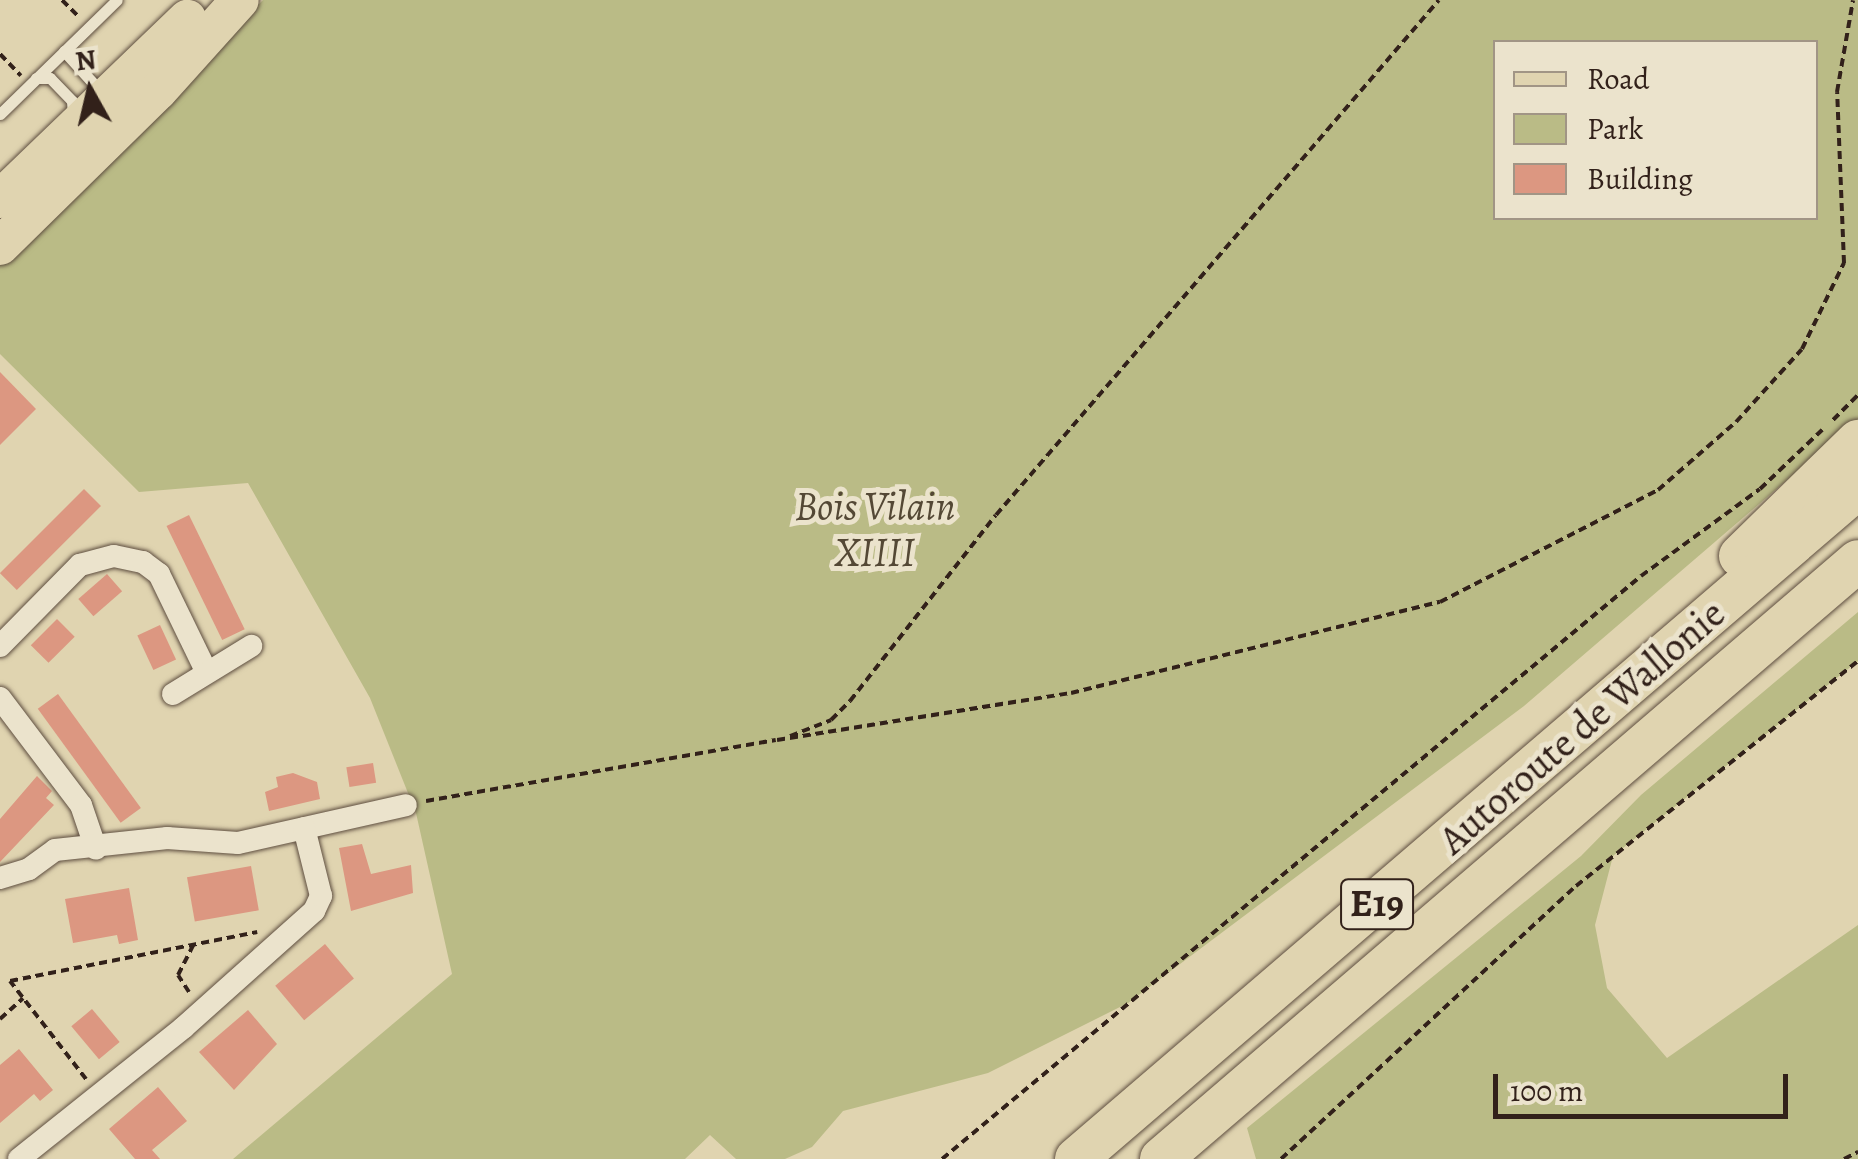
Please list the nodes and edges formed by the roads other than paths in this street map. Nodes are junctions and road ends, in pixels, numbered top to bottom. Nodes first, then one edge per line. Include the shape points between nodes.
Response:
1 (117, 0) edge
2 (206, 0) edge
3 (240, 0) edge
4 (64, 51) junction
5 (33, 82) junction
6 (107, 99) junction
7 (0, 114) edge
8 (62, 136) junction
9 (99, 148) junction
10 (0, 200) edge
11 (0, 246) edge
12 (1858, 441) edge
13 (1858, 488) edge
14 (1858, 561) edge
15 (1858, 600) edge
16 (0, 646) edge
17 (251, 646) dead end
18 (1677, 647) junction
19 (206, 672) junction
20 (174, 694) dead end
21 (0, 698) edge
22 (1673, 718) junction
23 (406, 805) road end
24 (304, 828) junction
25 (96, 849) junction
26 (0, 878) edge
27 (19, 1159) edge
28 (1076, 1159) edge
29 (1161, 1159) edge

1 - 4 lane
2 - 6 main road
3 - 9 main road
4 - 5 lane
4 - 6 lane
5 - 7 lane
5 - 8 lane via 50,78 72,101
6 - 8 main road
6 - 9 lane
8 - 10 main road
9 - 11 main road
12 - 18 highway via 1740,557
13 - 18 highway, Autoroute de Wallonie / E19
14 - 22 highway, Autoroute de Wallonie / E19
15 - 22 highway via 1763,673
16 - 19 street via 80,566 114,556 143,562 159,574
17 - 19 street
18 - 28 highway, Autoroute de Wallonie / E19
19 - 20 street
21 - 25 street via 82,805
22 - 29 highway, Autoroute de Wallonie / E19
23 - 24 street
24 - 25 street via 238,843 167,838
24 - 27 street via 321,896 300,923 183,1028
25 - 26 street via 56,850 29,870

